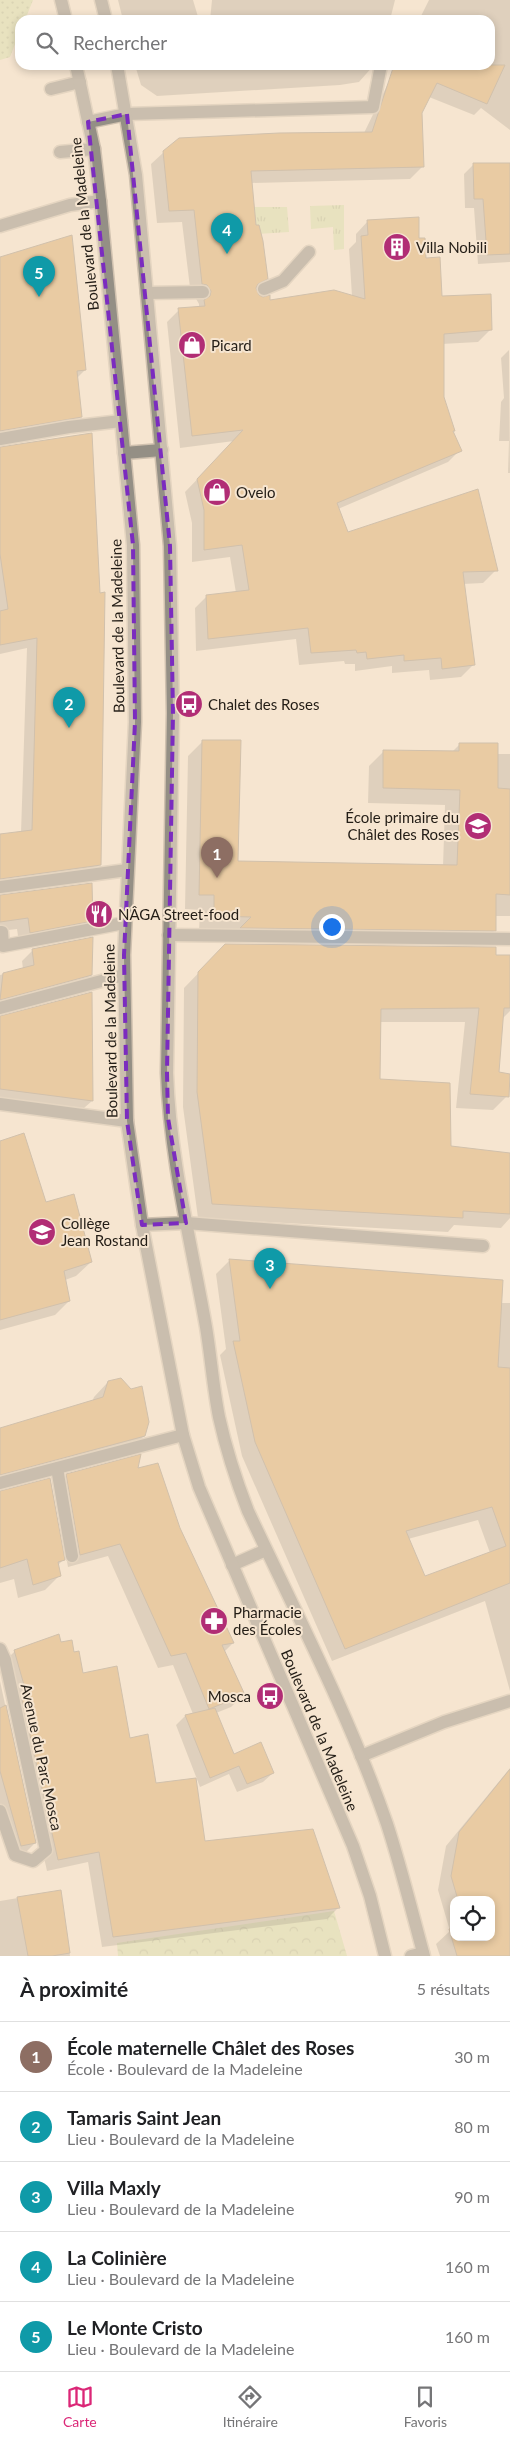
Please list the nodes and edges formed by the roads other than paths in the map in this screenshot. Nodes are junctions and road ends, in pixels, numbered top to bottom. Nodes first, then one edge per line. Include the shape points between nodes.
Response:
1 (61, 0) edge
2 (101, 0) edge
3 (65, 15) edge
4 (105, 15) edge
5 (77, 70) edge
6 (118, 70) edge
7 (380, 70) edge
8 (80, 82) junction
9 (51, 89) dead end
10 (127, 114) junction
11 (88, 122) junction
12 (94, 149) junction
13 (60, 152) dead end
14 (100, 201) junction
15 (0, 226) edge
16 (309, 252) dead end
17 (264, 289) dead end
18 (204, 292) dead end
19 (147, 293) junction
20 (121, 421) junction
21 (0, 439) edge
22 (162, 450) junction
23 (124, 453) junction
24 (126, 870) junction
25 (0, 887) edge
26 (124, 923) junction
27 (0, 932) edge
28 (169, 935) junction
29 (510, 939) edge
30 (124, 974) junction
31 (0, 1008) edge
32 (0, 1104) edge
33 (127, 1121) junction
34 (142, 1224) junction
35 (186, 1224) junction
36 (483, 1246) dead end
37 (183, 1435) junction
38 (57, 1468) junction
39 (0, 1483) edge
40 (266, 1550) junction
41 (72, 1556) dead end
42 (232, 1565) junction
43 (0, 1649) edge
44 (510, 1701) edge
45 (361, 1756) junction
46 (0, 1811) edge
47 (419, 1955) edge
48 (385, 1956) edge

1 - 3 street
2 - 4 street
5 - 8 street, Boulevard de la Madeleine
6 - 10 street, Boulevard de la Madeleine
7 - 10 street via 373,107
8 - 9 street
8 - 11 street, Boulevard de la Madeleine
10 - 11 street
10 - 19 street, Boulevard de la Madeleine
11 - 12 street, Boulevard de la Madeleine
12 - 13 street
12 - 14 street, Boulevard de la Madeleine
14 - 15 street via 70,205
14 - 20 street, Boulevard de la Madeleine
16 - 17 street via 283,281
18 - 19 street
19 - 22 street, Boulevard de la Madeleine
20 - 21 street
20 - 23 street, Boulevard de la Madeleine
22 - 23 street
22 - 28 street, Boulevard de la Madeleine via 173,638
23 - 24 street, Boulevard de la Madeleine via 133,545 136,635 135,722
24 - 25 street
24 - 26 street, Boulevard de la Madeleine
26 - 27 street via 3,946
26 - 30 street, Boulevard de la Madeleine
28 - 29 street
28 - 35 street, Boulevard de la Madeleine via 168,1118
30 - 31 street
30 - 33 street, Boulevard de la Madeleine
32 - 33 street
33 - 34 street, Boulevard de la Madeleine
34 - 35 street
34 - 37 street, Boulevard de la Madeleine
35 - 36 street
35 - 40 street, Boulevard de la Madeleine via 226,1447 248,1511
37 - 38 street
37 - 42 street, Boulevard de la Madeleine via 199,1487
38 - 39 street
38 - 41 street
40 - 42 street
40 - 45 street, Boulevard de la Madeleine
42 - 48 street, Boulevard de la Madeleine via 353,1846
43 - 46 street, Avenue du Parc Mosca via 46,1850 33,1861 15,1855
44 - 45 street via 444,1722
45 - 47 street, Boulevard de la Madeleine via 407,1889

